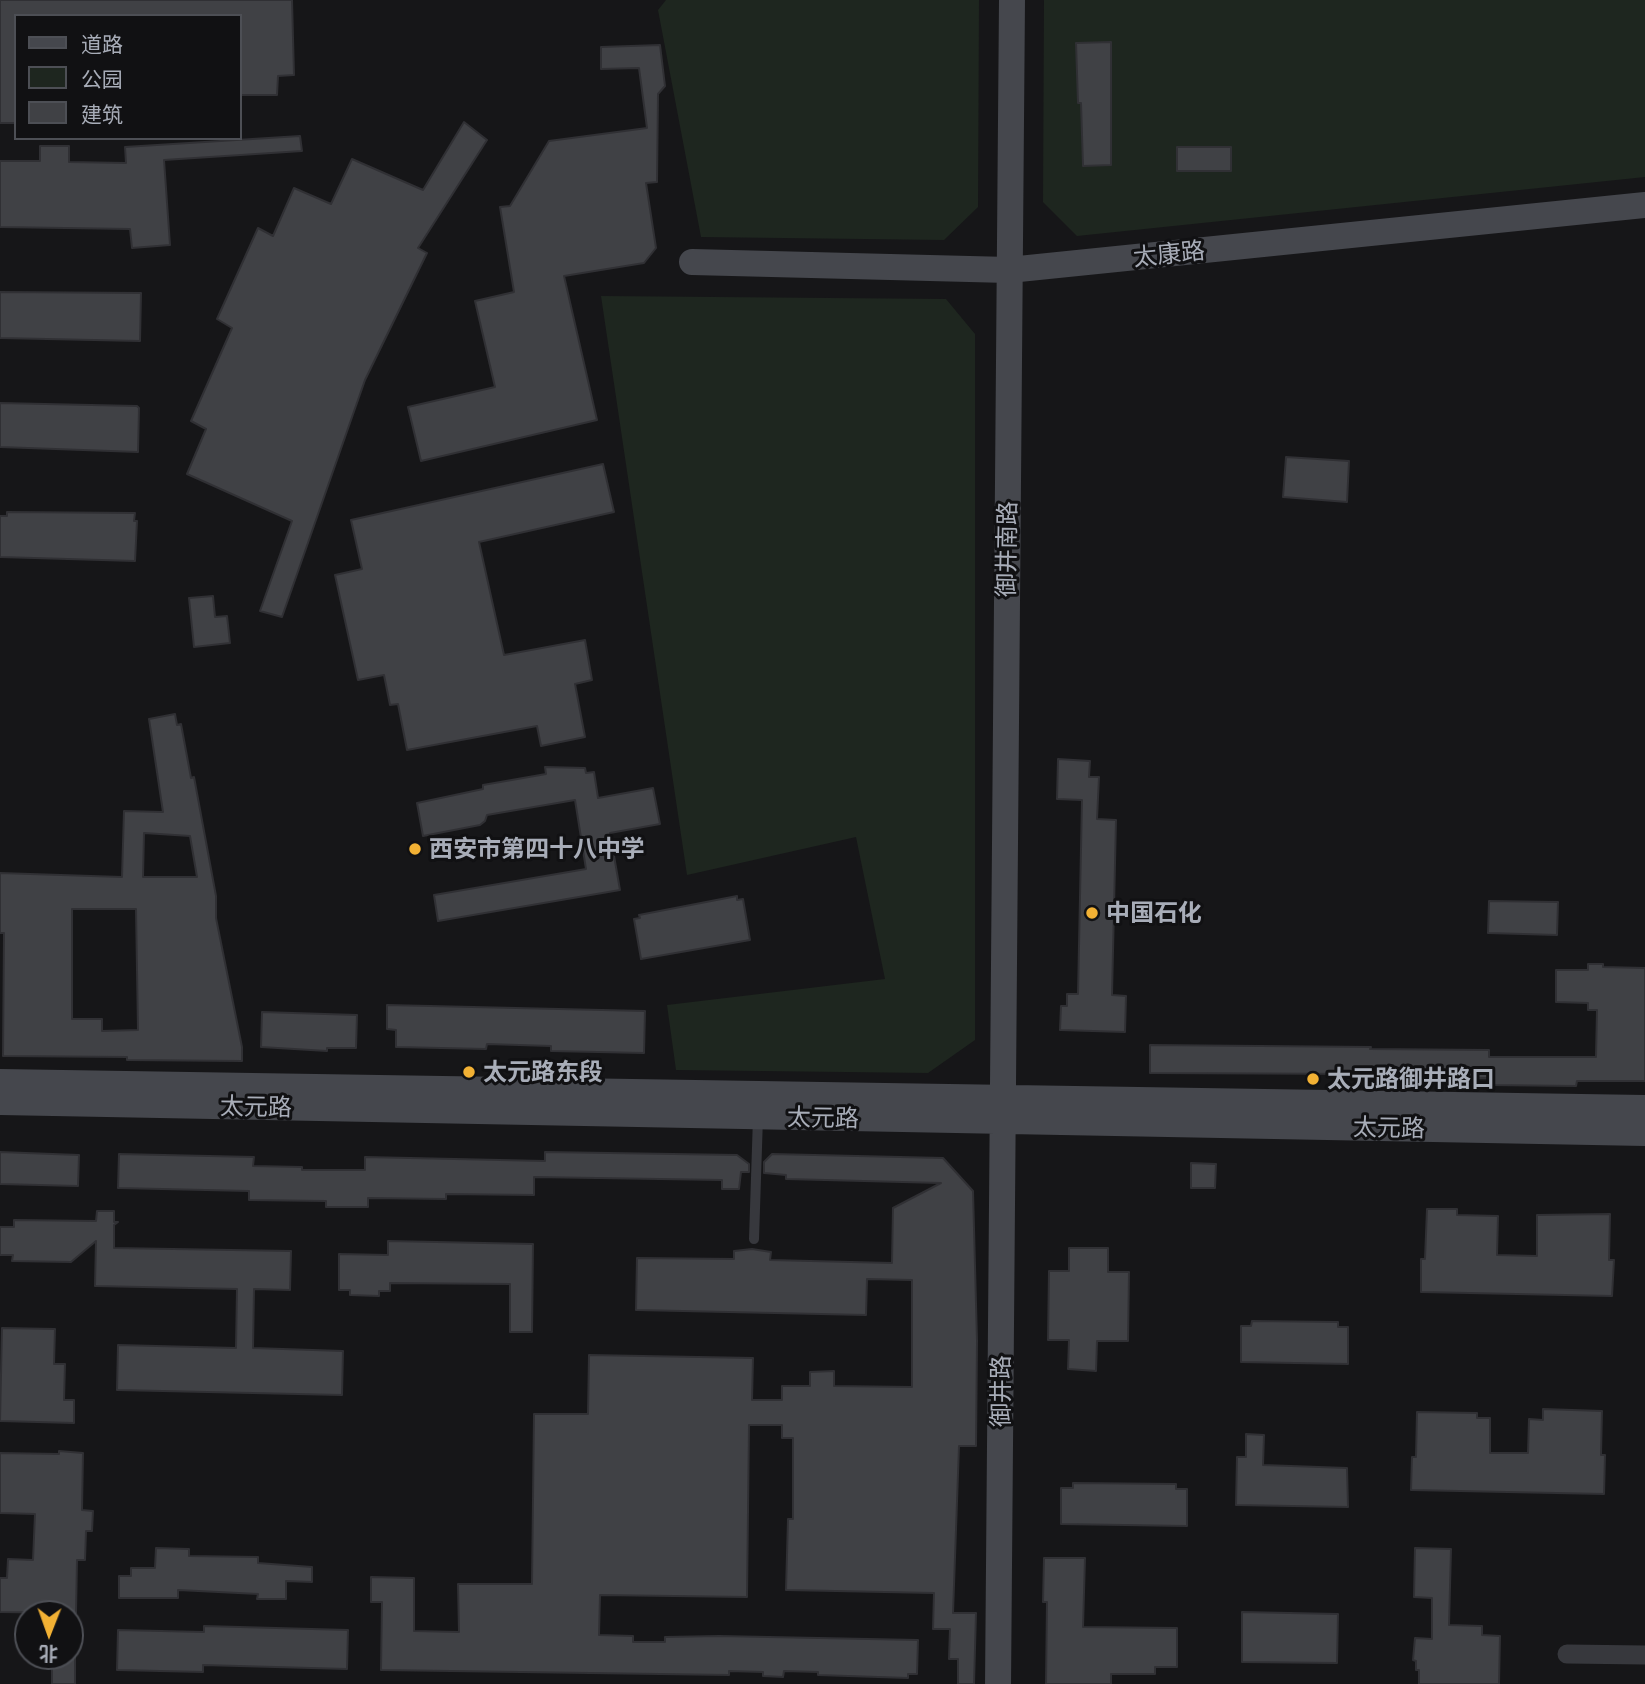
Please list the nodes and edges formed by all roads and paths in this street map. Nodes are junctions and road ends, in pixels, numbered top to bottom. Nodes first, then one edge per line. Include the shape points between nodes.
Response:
1 (1012, 0) edge
2 (1645, 205) edge
3 (692, 262) dead end
4 (1009, 270) junction
5 (0, 1082) edge
6 (0, 1102) edge
7 (1645, 1108) edge
8 (1001, 1109) junction
9 (758, 1116) junction
10 (1645, 1133) edge
11 (754, 1239) dead end
12 (1567, 1654) dead end
13 (1645, 1655) edge
14 (998, 1684) edge

1 - 4 main road, 御井南路
2 - 4 main road, 太康路
3 - 4 main road, 太康路
4 - 8 main road, 御井南路
5 - 8 main road, 太元路
6 - 9 main road, 太元路
7 - 8 main road, 太元路
8 - 9 main road, 太元路
8 - 10 main road, 太元路
8 - 14 main road, 御井路
9 - 11 lane
12 - 13 street

